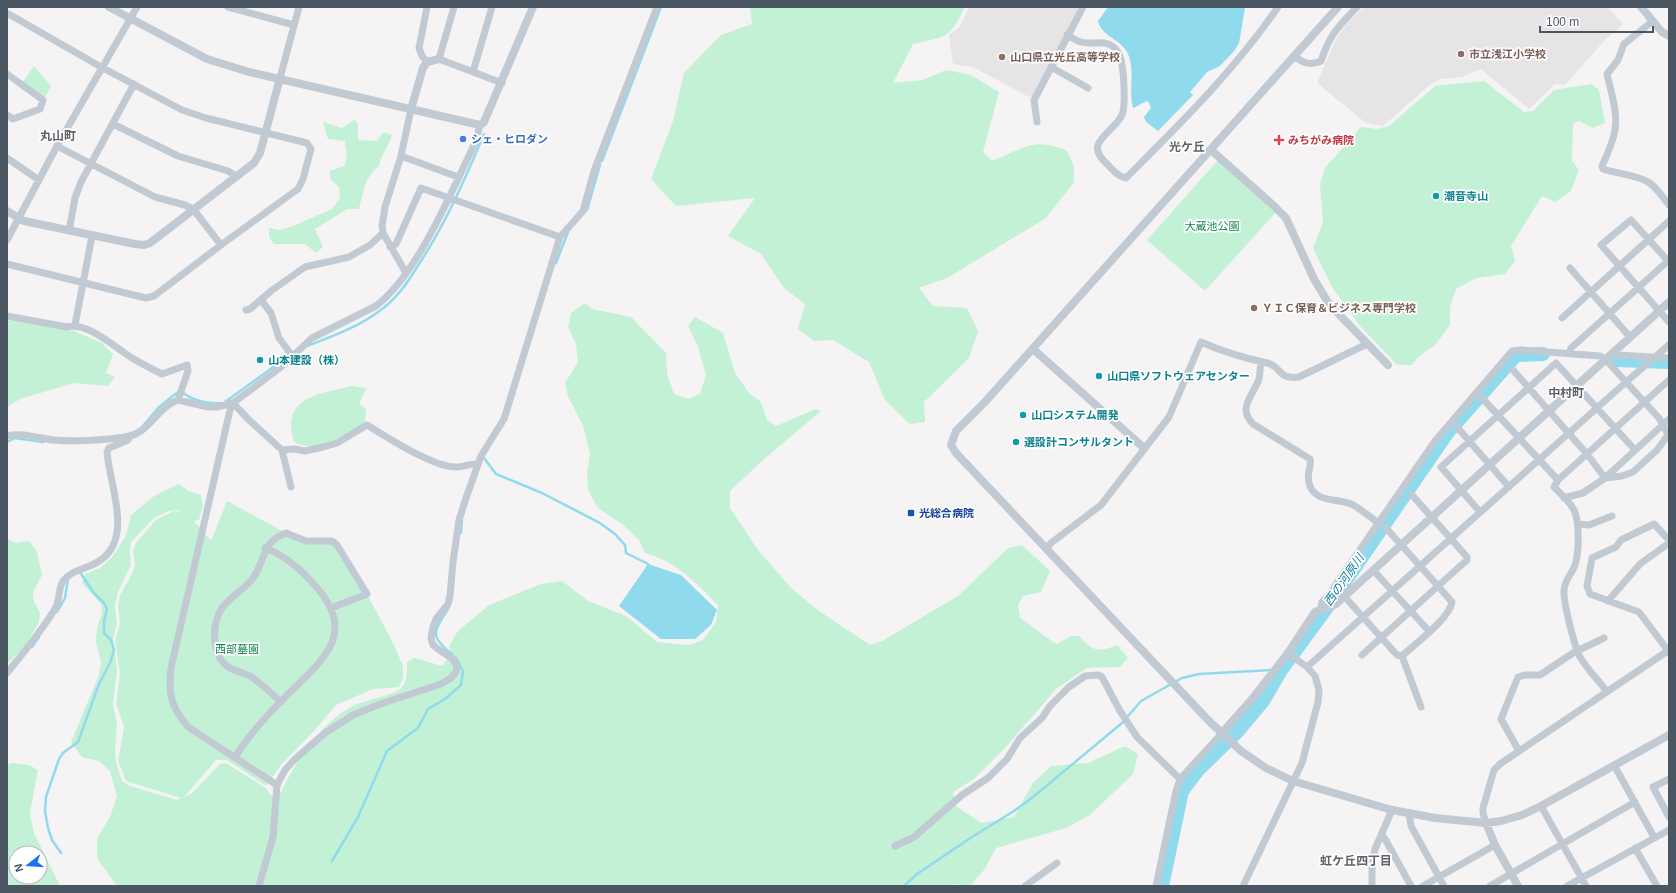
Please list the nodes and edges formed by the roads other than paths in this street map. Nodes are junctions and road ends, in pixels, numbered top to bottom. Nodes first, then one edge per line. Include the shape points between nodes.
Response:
1 (108, 7) edge
2 (136, 7) edge
3 (228, 7) edge
4 (299, 7) edge
5 (427, 7) edge
6 (454, 7) edge
7 (492, 7) edge
8 (533, 7) edge
9 (657, 7) edge
10 (1083, 7) edge
11 (1278, 7) edge
12 (1338, 7) edge
13 (1357, 7) edge
14 (1641, 7) edge
15 (7, 13) edge
16 (129, 18) junction
17 (1652, 21) junction
18 (294, 25) junction
19 (1665, 34) edge
20 (1068, 35) junction
21 (1669, 42) edge
22 (1294, 57) junction
23 (439, 59) junction
24 (427, 62) junction
25 (101, 67) junction
26 (1051, 67) junction
27 (473, 72) junction
28 (7, 74) edge
29 (280, 78) junction
30 (502, 83) junction
31 (134, 84) junction
32 (1088, 88) dead end
33 (411, 109) junction
34 (7, 115) edge
35 (1037, 122) dead end
36 (113, 124) junction
37 (480, 125) junction
38 (266, 133) junction
39 (57, 146) junction
40 (1211, 150) junction
41 (401, 156) junction
42 (7, 158) edge
43 (91, 164) junction
44 (236, 176) junction
45 (458, 177) junction
46 (39, 180) junction
47 (448, 198) junction
48 (1669, 205) edge
49 (193, 209) junction
50 (7, 211) edge
51 (18, 218) junction
52 (1669, 221) edge
53 (70, 231) junction
54 (383, 234) junction
55 (92, 236) junction
56 (560, 237) junction
57 (1648, 239) junction
58 (7, 240) edge
59 (221, 244) junction
60 (390, 247) junction
61 (1669, 261) edge
62 (7, 264) edge
63 (1619, 266) junction
64 (1570, 268) dead end
65 (406, 273) junction
66 (83, 283) junction
67 (1638, 287) junction
68 (1590, 292) junction
69 (261, 300) junction
70 (1669, 302) edge
71 (246, 310) dead end
72 (1659, 311) junction
73 (1609, 313) junction
74 (7, 316) edge
75 (1562, 318) dead end
76 (1669, 322) edge
77 (75, 325) junction
78 (1630, 337) junction
79 (1367, 344) junction
80 (1669, 345) edge
81 (1033, 349) junction
82 (1613, 352) junction
83 (1569, 353) junction
84 (293, 357) junction
85 (1656, 357) junction
86 (1669, 358) edge
87 (1605, 359) junction
88 (1261, 363) junction
89 (1388, 365) dead end
90 (1513, 370) dead end
91 (1669, 380) edge
92 (1626, 382) junction
93 (1578, 385) junction
94 (1529, 388) junction
95 (1482, 398) dead end
96 (178, 400) junction
97 (1644, 402) junction
98 (233, 403) junction
99 (1598, 407) junction
100 (1549, 411) junction
101 (1499, 415) junction
102 (1666, 421) edge
103 (1457, 427) dead end
104 (1616, 428) junction
105 (1569, 433) junction
106 (1669, 435) edge
107 (7, 436) edge
108 (130, 436) junction
109 (1519, 438) junction
110 (1470, 442) junction
111 (1144, 448) junction
112 (282, 450) junction
113 (1635, 450) junction
114 (1587, 454) junction
115 (1539, 460) junction
116 (478, 464) junction
117 (1490, 464) junction
118 (1605, 478) junction
119 (1558, 480) junction
120 (291, 487) dead end
121 (1509, 487) junction
122 (1461, 490) junction
123 (1412, 494) dead end
124 (1564, 498) junction
125 (1480, 512) junction
126 (1612, 516) dead end
127 (1431, 517) junction
128 (1378, 523) junction
129 (1578, 524) junction
130 (1386, 528) dead end
131 (1451, 539) junction
132 (1669, 542) edge
133 (1401, 544) junction
134 (265, 548) junction
135 (1046, 549) junction
136 (1576, 563) junction
137 (1421, 565) junction
138 (1590, 567) junction
139 (1373, 570) junction
140 (1438, 586) junction
141 (1340, 589) junction
142 (1392, 592) junction
143 (1608, 601) junction
144 (331, 608) junction
145 (1324, 608) junction
146 (1410, 611) junction
147 (1364, 617) junction
148 (1428, 631) junction
149 (1382, 637) junction
150 (1604, 638) dead end
151 (1578, 651) junction
152 (1669, 651) edge
153 (1288, 653) junction
154 (1362, 655) dead end
155 (1402, 656) junction
156 (1307, 667) junction
157 (7, 673) edge
158 (1607, 692) junction
159 (281, 702) junction
160 (1421, 706) dead end
161 (1222, 733) junction
162 (1669, 735) edge
163 (1518, 751) junction
164 (234, 758) junction
165 (1614, 765) junction
166 (1180, 779) junction
167 (1669, 779) edge
168 (1293, 781) junction
169 (277, 785) junction
170 (1635, 802) junction
171 (1541, 806) junction
172 (1392, 810) junction
173 (1409, 813) junction
174 (1669, 817) edge
175 (1486, 823) junction
176 (1669, 830) edge
177 (1382, 836) junction
178 (1654, 837) junction
179 (1562, 843) junction
180 (1495, 845) junction
181 (895, 846) dead end
182 (1635, 848) junction
183 (1057, 863) dead end
184 (1511, 874) junction
185 (1439, 877) junction
186 (1581, 878) junction
187 (259, 886) edge
188 (1025, 886) edge
189 (1156, 886) edge
190 (1243, 886) edge
191 (1372, 886) edge
192 (1411, 886) edge
193 (1423, 886) edge
194 (1444, 886) edge
195 (1490, 886) edge
196 (1518, 886) edge
197 (1567, 886) edge
198 (1586, 886) edge
199 (1656, 886) edge

1 - 16 street
2 - 16 street
3 - 18 street
4 - 18 street
5 - 24 street via 420,48
6 - 23 street
7 - 27 street
8 - 30 street
9 - 56 street via 594,171 583,211
10 - 20 street
11 - 20 street via 1206,97 1126,178 1120,177 1100,158 1097,150 1099,141 1119,121 1124,106 1122,64 1119,54 1106,43 1079,42
12 - 22 street
13 - 22 street via 1327,42 1321,61 1314,64 1305,63
14 - 17 street
15 - 25 street
16 - 25 street
16 - 29 street via 207,59
17 - 19 street
17 - 48 street via 1624,44 1618,60 1607,74 1616,123 1602,166 1613,173 1623,173 1648,182
18 - 29 street
19 - 21 street
20 - 26 street
22 - 40 street
23 - 24 street
23 - 27 street
24 - 33 street
25 - 31 street
25 - 39 street
26 - 32 street
26 - 35 street via 1034,100
27 - 30 street
28 - 34 street via 44,100 40,109 13,119
29 - 33 street
29 - 38 street
30 - 37 street via 484,122
31 - 36 street
31 - 38 street via 182,110
33 - 37 street
33 - 41 street
36 - 43 street
36 - 44 street via 178,156 228,171
37 - 45 street via 476,141
38 - 44 street via 254,163
38 - 59 street via 308,143 311,149 303,179 298,189
39 - 43 street
39 - 46 street
40 - 79 street via 1286,218 1314,279 1329,304
40 - 81 street
41 - 45 street
41 - 54 street via 385,207
42 - 46 street
43 - 49 street via 156,197
43 - 53 street via 75,198
44 - 49 street
45 - 47 street
46 - 51 street
47 - 56 street via 457,199
47 - 60 street via 421,188 396,244
47 - 65 street
49 - 55 street via 144,245
49 - 59 street
50 - 51 street
51 - 53 street
51 - 58 street
52 - 57 street
53 - 55 street
54 - 60 street
54 - 69 street via 349,257 305,268
55 - 66 street
56 - 116 street via 504,419
57 - 61 street
57 - 63 street
57 - 63 street via 1631,220 1601,245
59 - 66 street via 154,296 146,298
60 - 65 street
61 - 67 street
62 - 66 street
63 - 67 street
63 - 68 street
64 - 68 street
65 - 84 street via 376,306 312,338
66 - 77 street
67 - 72 street
67 - 73 street
68 - 73 street
68 - 75 street
69 - 71 street
69 - 84 street via 271,313 279,338
70 - 72 street
72 - 76 street
72 - 78 street
73 - 78 street
73 - 83 street via 1571,348
74 - 77 street via 67,326
77 - 96 street via 102,336 132,358 162,374 186,365 188,371
78 - 82 street
79 - 88 street via 1299,377 1284,377 1273,366
79 - 89 street
80 - 85 street
81 - 111 street
81 - 135 street via 956,430 951,445
82 - 85 street via 1617,355
82 - 87 street
83 - 87 street via 1600,356
83 - 128 street via 1512,351 1445,428
84 - 98 street
85 - 86 street
85 - 92 street
87 - 92 street
87 - 93 street
88 - 111 street via 1229,354 1201,342 1169,418
88 - 128 street via 1259,378 1246,405 1248,419 1310,459 1307,473 1310,488 1318,495 1328,500 1352,504
90 - 94 street
91 - 97 street
92 - 97 street
92 - 99 street
93 - 94 street via 1556,363
93 - 99 street
93 - 100 street
94 - 100 street
94 - 101 street
95 - 101 street
96 - 98 street via 212,407
96 - 108 street via 163,409 143,430
97 - 102 street
97 - 104 street
98 - 112 street
98 - 164 street via 171,668 169,686 177,715 188,727
99 - 104 street
99 - 105 street
100 - 105 street
100 - 109 street
101 - 109 street
101 - 110 street
102 - 106 street
102 - 113 street
103 - 110 street
104 - 113 street
104 - 114 street
105 - 114 street
105 - 115 street
106 - 118 street via 1633,472
107 - 108 street via 16,434 52,440
108 - 157 street via 128,440 109,448 107,452 116,505 115,542 98,563 70,573 62,582 59,601 50,616
109 - 115 street
109 - 117 street
110 - 117 street
110 - 122 street via 1441,467
111 - 135 street via 1101,504
112 - 116 street via 305,451 337,443 367,425 413,453 448,466 457,468
112 - 120 street
113 - 118 street
114 - 118 street
114 - 119 street
115 - 119 street
115 - 121 street
116 - 169 street via 459,520 448,604 432,627 433,645 453,659 457,666 456,672 452,678 441,684 383,703 339,723 294,758
117 - 121 street
117 - 122 street
118 - 124 street via 1583,494
119 - 124 street via 1554,487
121 - 125 street
122 - 125 street
122 - 127 street
123 - 127 street
124 - 129 street via 1574,510
125 - 131 street
126 - 129 street via 1589,525
127 - 131 street
127 - 133 street
128 - 141 street
129 - 136 street
130 - 133 street
131 - 137 street
131 - 140 street via 1467,560
132 - 138 street via 1654,524 1621,540 1616,547 1596,554
132 - 143 street via 1640,564
133 - 137 street
133 - 139 street
134 - 144 street via 292,562 306,574
134 - 144 street via 286,533 306,541 332,541 337,545 367,594
134 - 159 street via 253,578 222,609 215,630 215,645 223,662 254,679
135 - 161 street
136 - 138 street
136 - 151 street via 1567,577 1564,597
137 - 140 street
137 - 142 street
138 - 143 street via 1587,586 1590,594
139 - 141 street
139 - 142 street
140 - 146 street
140 - 148 street via 1452,602 1452,606
141 - 145 street via 1336,604
141 - 145 street via 1322,602
141 - 147 street
142 - 146 street
142 - 147 street
143 - 152 street via 1640,612
144 - 159 street via 334,635 330,648
145 - 153 street via 1315,612
146 - 148 street
146 - 149 street
147 - 149 street
147 - 156 street
148 - 155 street
149 - 154 street
149 - 155 street via 1397,655
150 - 151 street
151 - 158 street
151 - 163 street via 1540,675 1525,675 1518,678 1501,719
152 - 158 street
153 - 156 street
153 - 161 street
155 - 160 street
156 - 168 street via 1315,676 1319,690 1318,702 1302,763
158 - 163 street
159 - 164 street
161 - 166 street
161 - 168 street via 1241,751 1266,768
162 - 165 street
163 - 175 street via 1494,770 1483,813
164 - 169 street
165 - 170 street
165 - 171 street
166 - 181 street via 1137,737 1102,677 1085,676 1069,687 1050,706 988,778 956,800 914,837
166 - 189 street
167 - 174 street via 1653,787
168 - 172 street
168 - 190 street
169 - 187 street via 273,837
170 - 178 street
170 - 179 street
171 - 175 street via 1501,822
171 - 179 street
172 - 173 street
172 - 177 street
173 - 175 street
173 - 185 street via 1411,826
175 - 180 street
176 - 178 street
177 - 191 street via 1375,849
177 - 192 street
178 - 182 street
179 - 184 street
179 - 186 street
180 - 184 street
180 - 185 street
182 - 186 street
182 - 199 street
183 - 188 street
184 - 195 street
184 - 196 street
185 - 193 street
185 - 194 street
186 - 197 street
186 - 198 street

